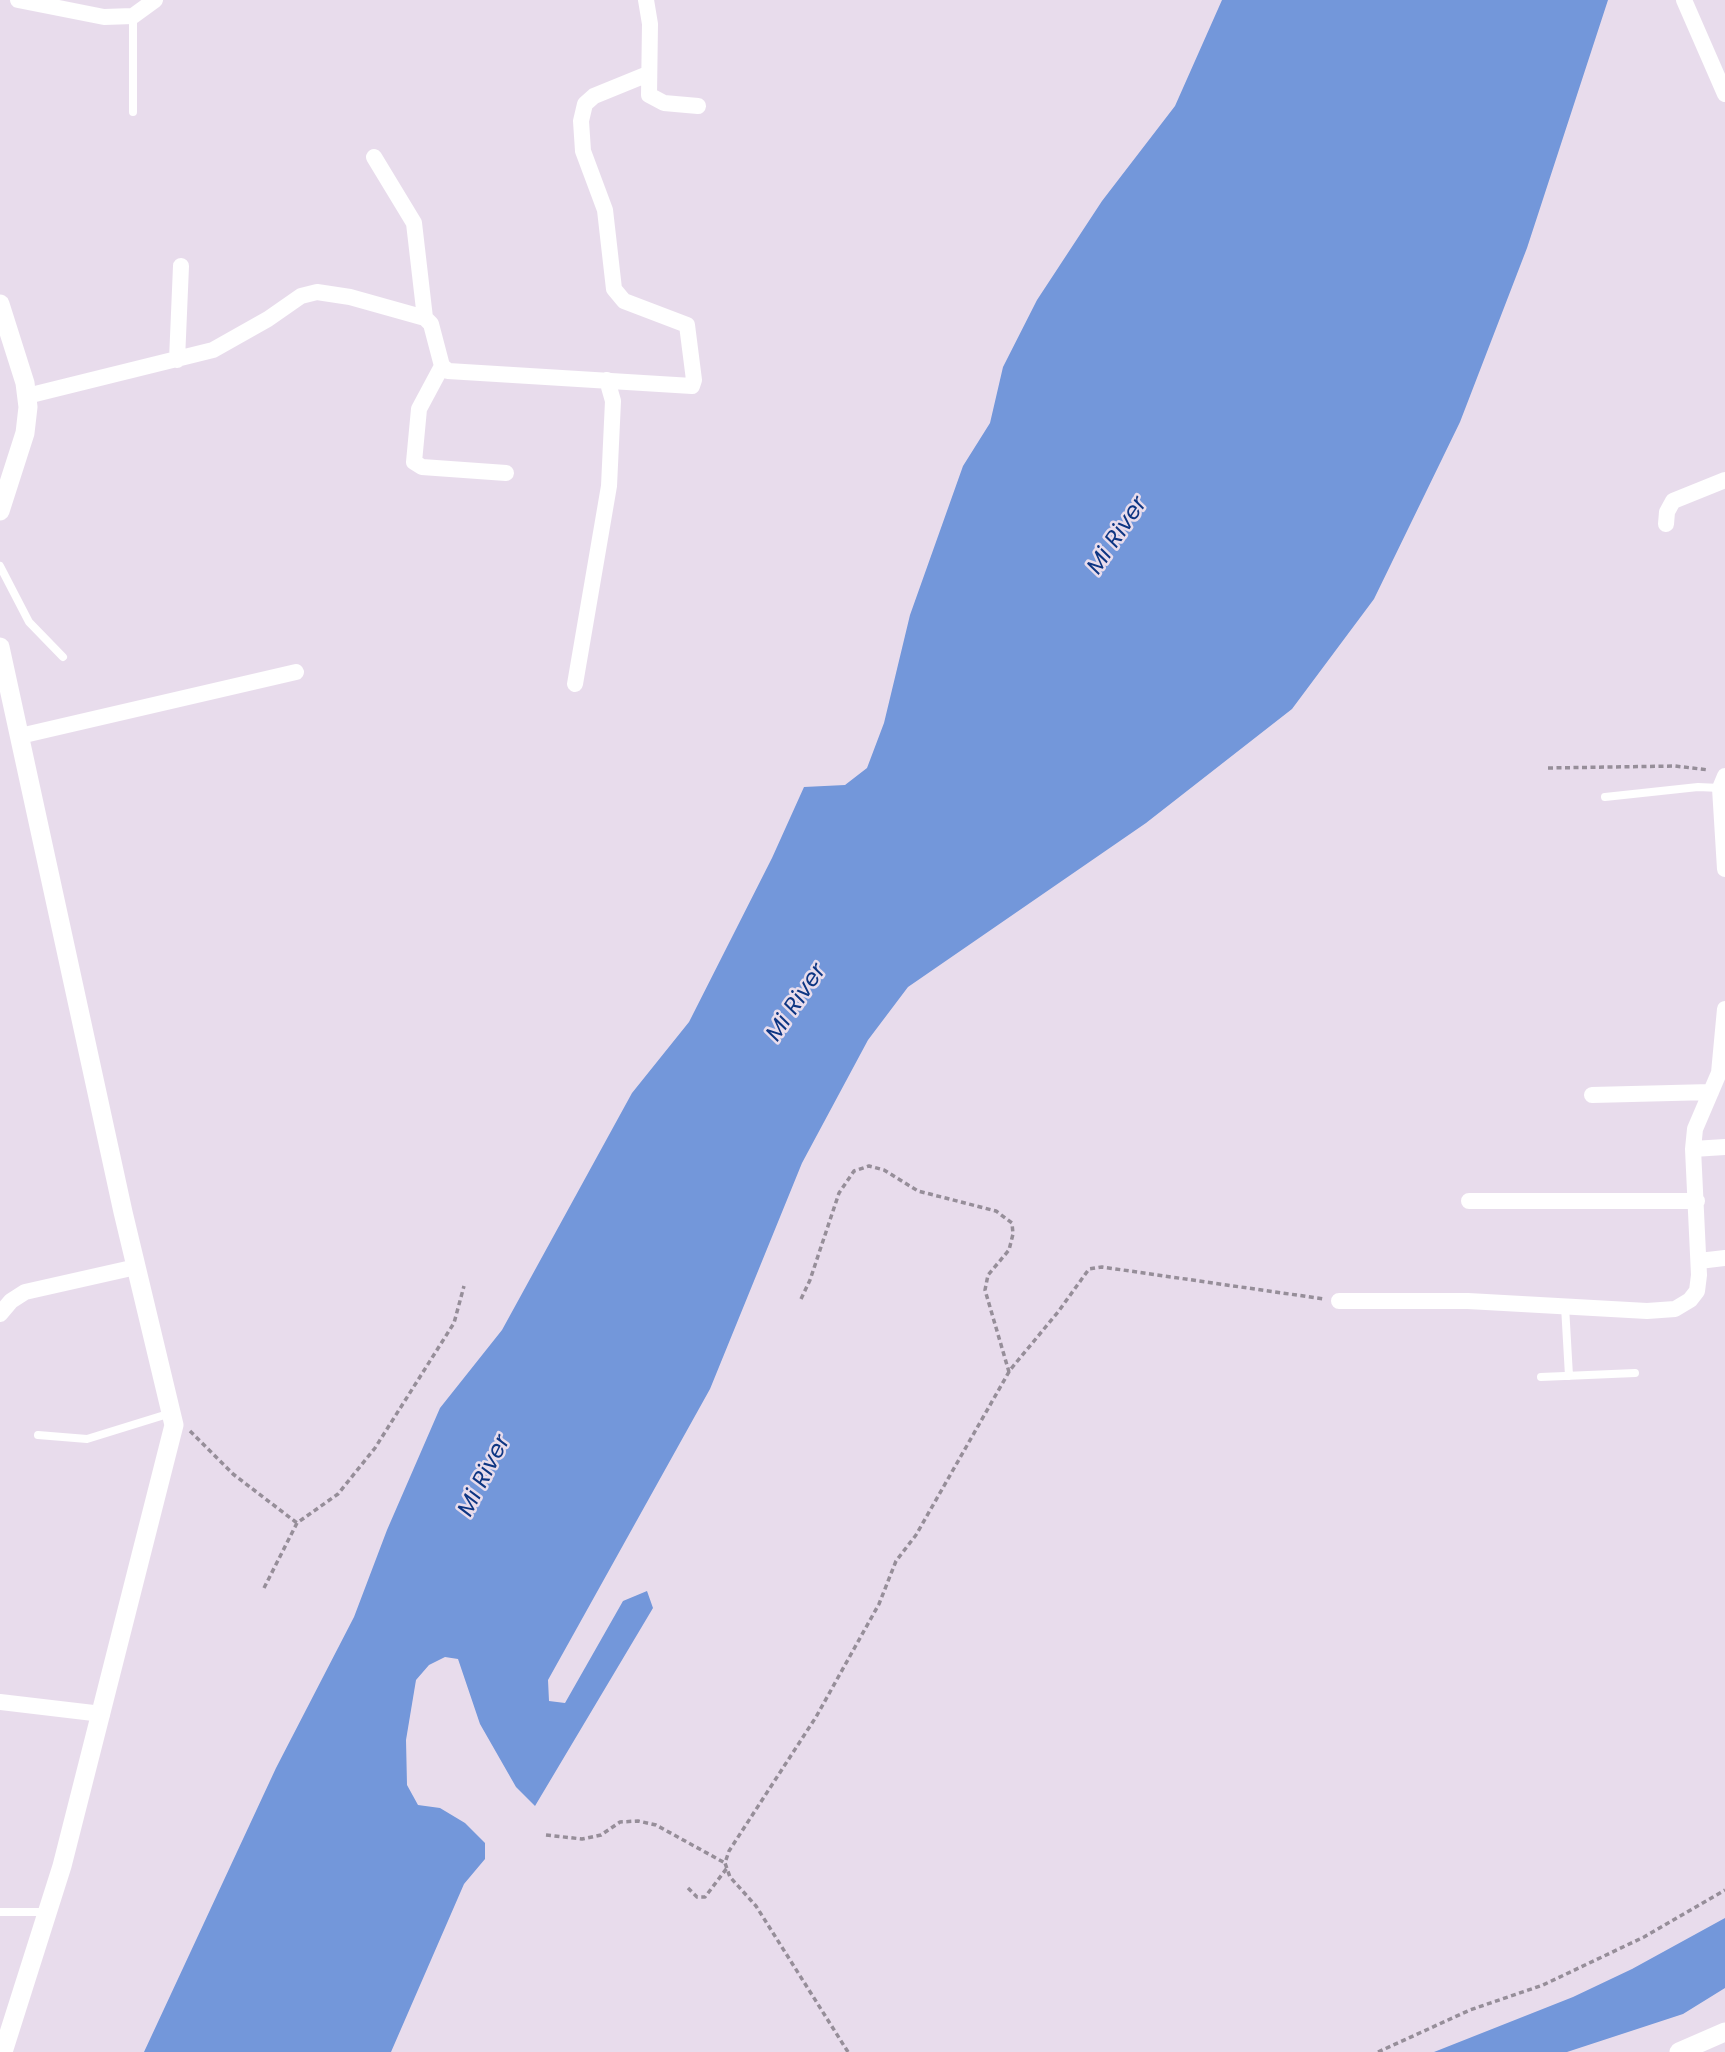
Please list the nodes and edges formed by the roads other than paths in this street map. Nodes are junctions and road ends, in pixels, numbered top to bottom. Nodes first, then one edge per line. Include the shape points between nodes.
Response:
1 (18, 0) edge
2 (155, 0) edge
3 (646, 0) edge
4 (1685, 0) edge
5 (133, 16) junction
6 (648, 75) junction
7 (1725, 94) edge
8 (698, 106) dead end
9 (134, 112) dead end
10 (374, 157) dead end
11 (181, 266) dead end
12 (0, 304) edge
13 (425, 318) junction
14 (177, 360) junction
15 (442, 366) junction
16 (607, 380) junction
17 (27, 396) junction
18 (506, 473) dead end
19 (1725, 480) edge
20 (0, 511) edge
21 (1666, 524) dead end
22 (0, 566) edge
23 (0, 647) edge
24 (63, 657) dead end
25 (296, 672) dead end
26 (575, 684) dead end
27 (20, 736) junction
28 (1719, 778) edge
29 (1605, 797) dead end
30 (1725, 869) edge
31 (1725, 1009) edge
32 (1711, 1092) junction
33 (1592, 1096) dead end
34 (1725, 1147) edge
35 (1693, 1149) junction
36 (1469, 1201) dead end
37 (1697, 1201) junction
38 (1725, 1258) edge
39 (1699, 1261) junction
40 (136, 1267) junction
41 (1339, 1301) road end
42 (1565, 1306) junction
43 (0, 1314) edge
44 (1635, 1373) dead end
45 (1569, 1376) junction
46 (1541, 1377) dead end
47 (171, 1413) junction
48 (38, 1435) dead end
49 (0, 1702) edge
50 (102, 1714) junction
51 (0, 1912) edge
52 (48, 1912) junction
53 (1725, 2032) edge
54 (3, 2052) edge
55 (1679, 2052) edge

1 - 5 street via 72,13
2 - 5 street
3 - 6 street
4 - 7 street
5 - 9 lane
6 - 8 street via 649,94 664,103
6 - 16 street via 594,96 585,104 583,151 605,210 614,289 624,301 687,325 694,380 692,386
10 - 13 street via 414,223
11 - 14 street
12 - 17 street
13 - 14 street via 317,292 301,296 213,350
13 - 15 street via 431,324
14 - 17 street
15 - 16 street via 448,371
15 - 18 street via 419,409 414,462 422,467
16 - 26 street via 613,401 609,486
17 - 20 street via 25,433
19 - 21 street via 1674,501
22 - 24 lane via 29,622
23 - 27 street
25 - 27 street
27 - 40 street
28 - 29 lane via 1698,787
28 - 30 street
31 - 32 street via 1721,1062
32 - 33 street
32 - 35 street via 1695,1129
34 - 35 street
35 - 37 street
36 - 37 street
37 - 39 street
38 - 39 street
39 - 42 street via 1697,1291 1675,1309
40 - 43 street via 25,1292
40 - 47 street
41 - 42 street
42 - 45 lane
44 - 45 lane
45 - 46 lane
47 - 48 lane via 87,1439
47 - 50 street via 173,1437
49 - 50 street
50 - 52 street
51 - 52 lane
52 - 54 street
53 - 55 street

